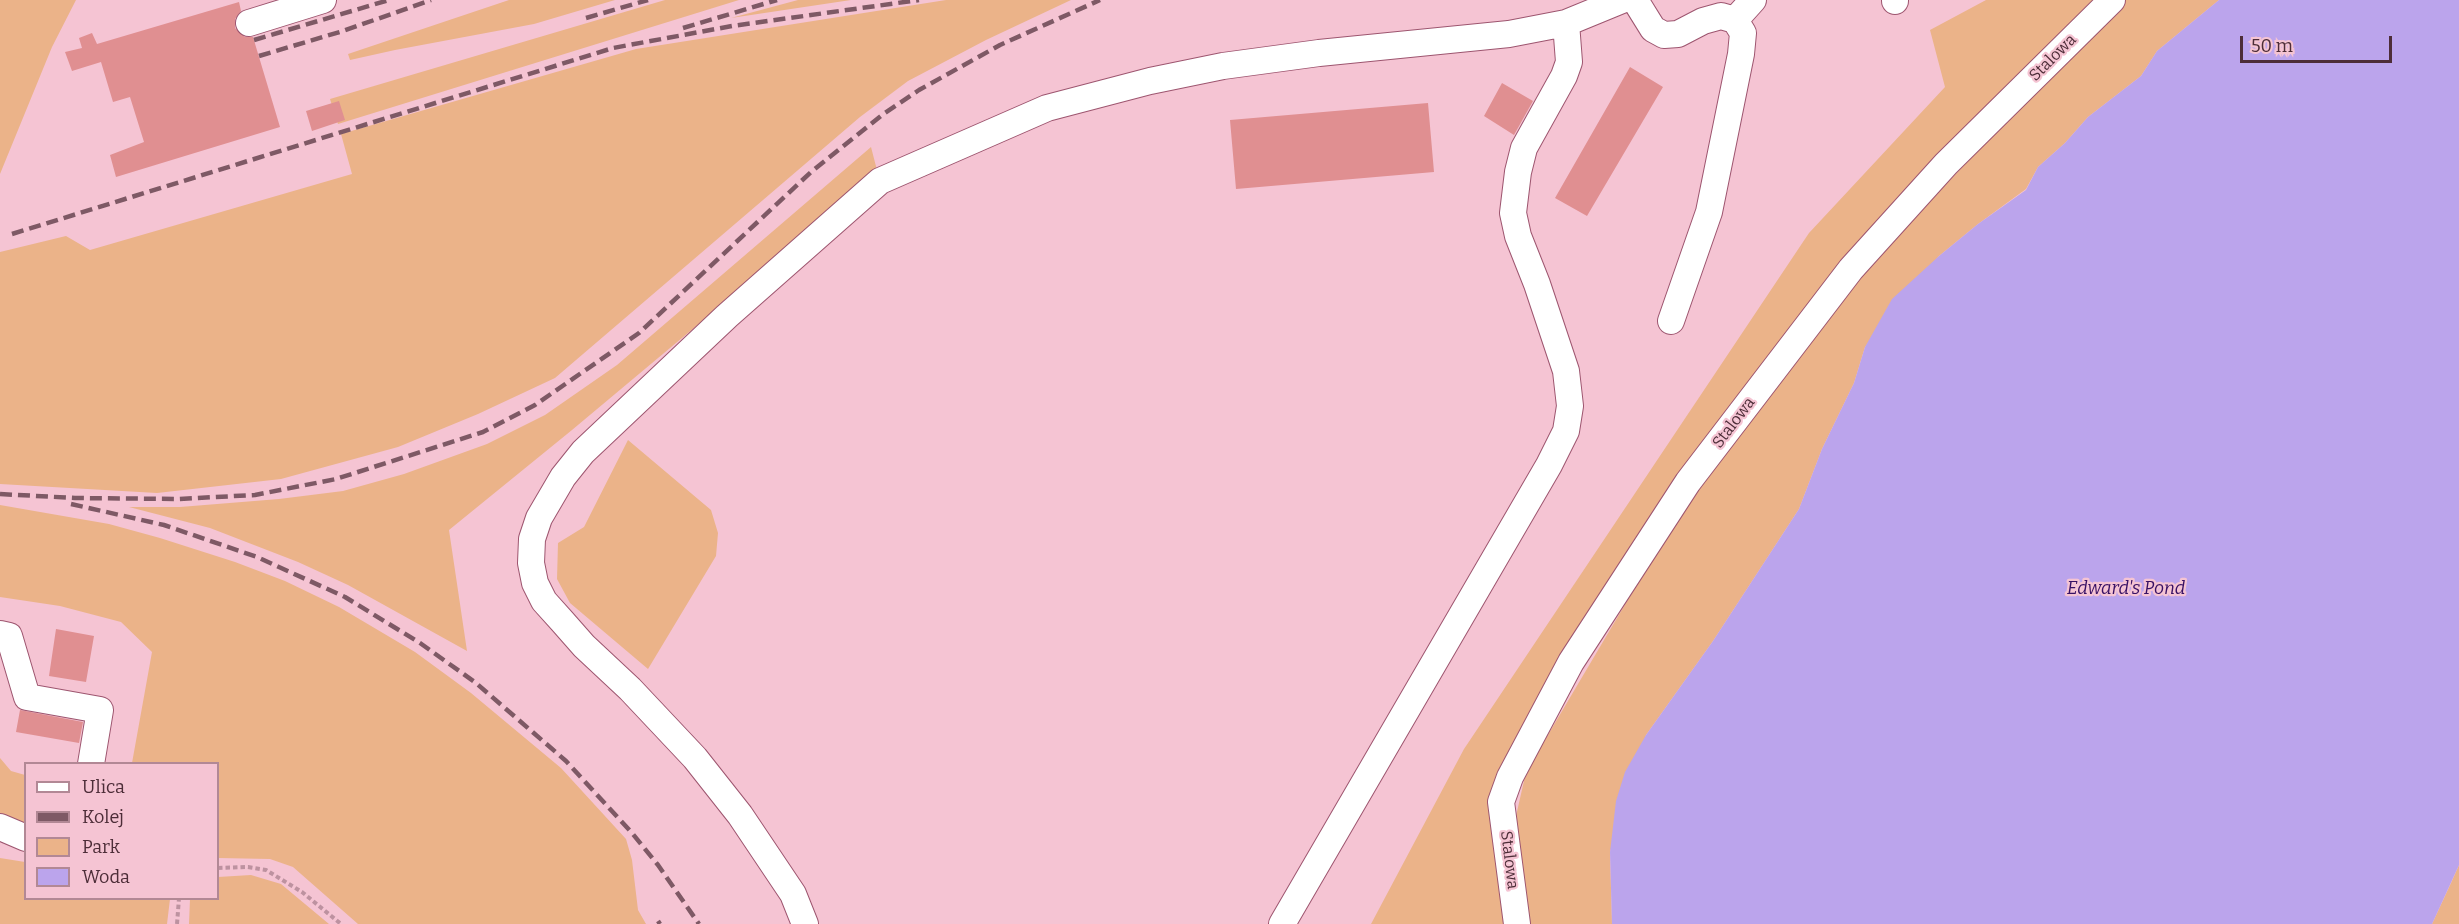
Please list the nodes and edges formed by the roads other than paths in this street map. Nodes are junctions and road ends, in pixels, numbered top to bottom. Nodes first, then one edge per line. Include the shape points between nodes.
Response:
1 (323, 0) edge
2 (1622, 0) edge
3 (1635, 0) edge
4 (1753, 0) edge
5 (2112, 0) edge
6 (1735, 20) junction
7 (249, 23) dead end
8 (1566, 23) junction
9 (1671, 321) dead end
10 (0, 634) edge
11 (91, 762) edge
12 (0, 827) edge
13 (24, 837) edge
14 (24, 848) edge
15 (0, 849) edge
16 (805, 924) edge
17 (1282, 924) edge
18 (1517, 924) edge

1 - 7 street
2 - 8 street
3 - 6 street via 1653,29 1664,35 1678,34 1713,17
4 - 6 street
5 - 18 street, Stalowa via 1946,164 1851,269 1688,482 1571,662 1510,777 1501,802
6 - 9 street via 1743,33 1743,42 1709,212
8 - 16 street via 1509,34 1223,66 1047,108 880,181 727,316 583,452 539,518 532,539 535,583 562,621 695,758 734,807 793,894
8 - 17 street via 1569,62 1524,148 1513,213 1566,371 1570,406 1566,431
10 - 11 street via 9,636 27,697 100,710
12 - 13 street
14 - 15 street

